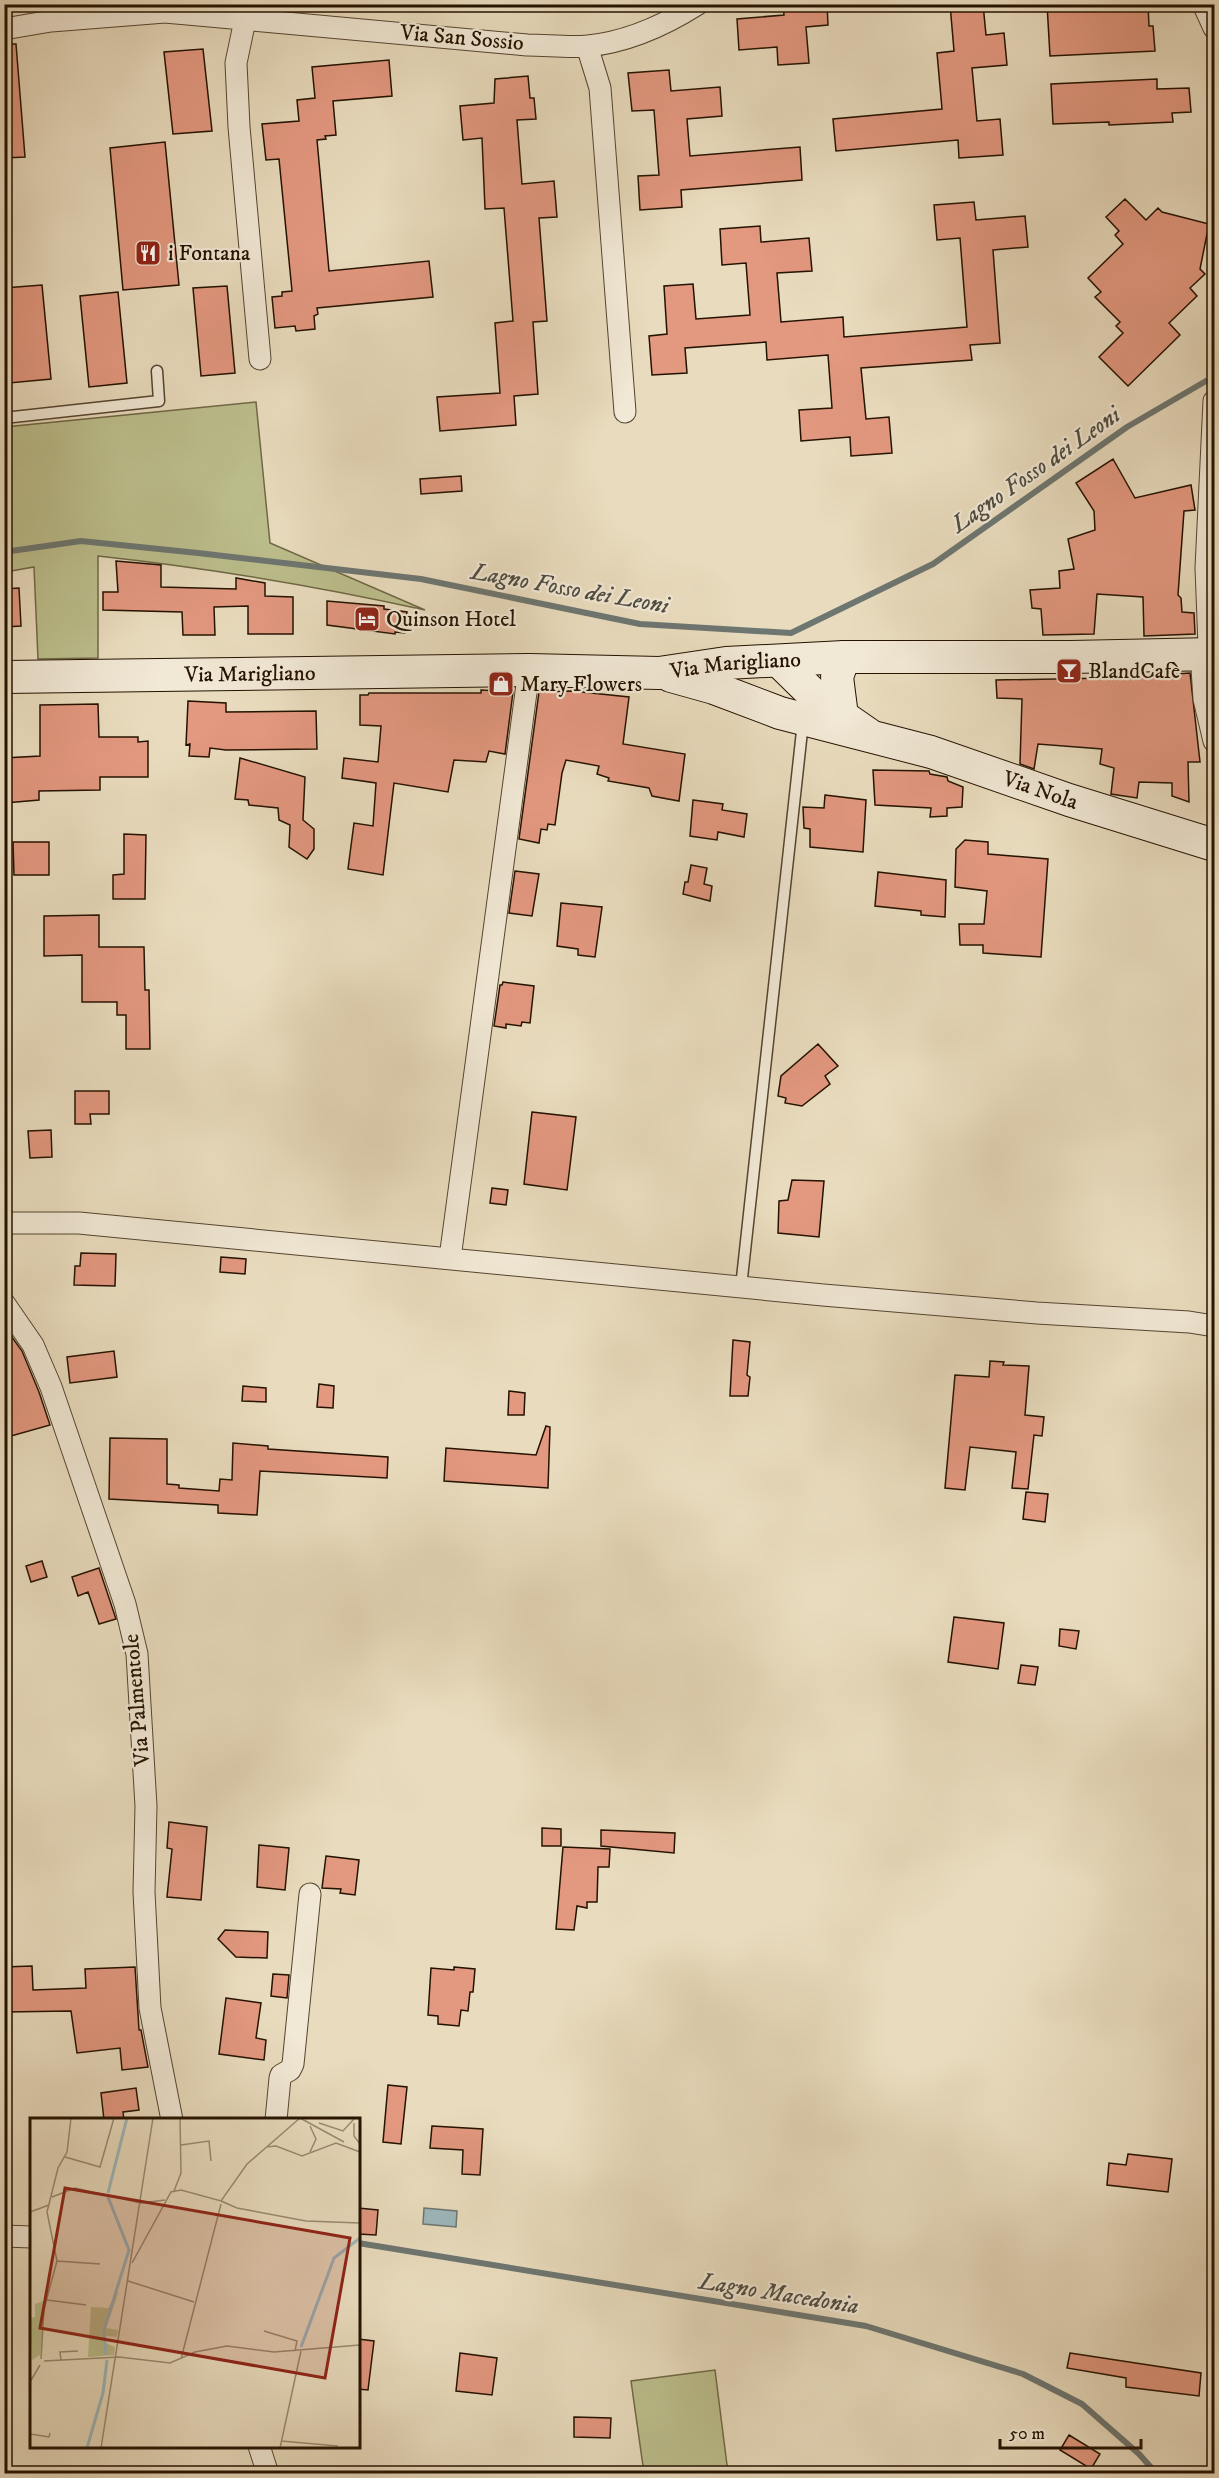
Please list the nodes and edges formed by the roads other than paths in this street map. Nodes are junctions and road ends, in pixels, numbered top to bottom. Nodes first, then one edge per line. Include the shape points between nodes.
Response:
1 (698, 4) edge
2 (1203, 4) edge
3 (245, 20) junction
4 (1215, 28) edge
5 (4, 29) edge
6 (587, 46) junction
7 (260, 359) dead end
8 (156, 371) dead end
9 (1215, 401) edge
10 (625, 412) dead end
11 (4, 418) edge
12 (1211, 655) edge
13 (844, 657) junction
14 (771, 661) junction
15 (529, 670) junction
16 (659, 673) junction
17 (4, 677) edge
18 (792, 716) junction
19 (842, 716) junction
20 (868, 734) junction
21 (1215, 741) edge
22 (1215, 845) edge
23 (4, 1223) edge
24 (450, 1258) junction
25 (741, 1287) junction
26 (4, 1303) edge
27 (1215, 1326) edge
28 (310, 1894) dead end
29 (172, 2118) edge
30 (276, 2118) edge
31 (4, 2236) edge
32 (30, 2237) edge
33 (260, 2448) edge
34 (268, 2474) edge

1 - 6 street, Via San Sossio via 621,40
2 - 4 street
3 - 5 street, Via San Sossio via 165,12 51,21
3 - 6 street, Via San Sossio via 527,45
3 - 7 street via 236,74
6 - 10 street via 600,88
8 - 11 lane via 159,401
9 - 12 street via 1206,568
12 - 13 street, Via Marigliano
12 - 21 street via 1202,668
13 - 14 street, Via Marigliano
13 - 19 street via 837,677
14 - 16 street, Via Marigliano
14 - 18 street
14 - 19 street, Via Nola via 828,709
15 - 16 street, Via Marigliano
15 - 17 street, Via Marigliano
15 - 24 street
16 - 18 street, Via Nola
18 - 20 street, Via Nola
18 - 25 lane
19 - 20 street, Via Nola
20 - 22 street, Via Nola
23 - 24 street via 79,1223
24 - 25 street
25 - 27 street
26 - 29 street, Via Palmentole via 33,1345 51,1387 125,1604 137,1654 146,1806 144,1893 150,2008
28 - 30 street via 293,2064 280,2078
31 - 32 street
33 - 34 street

